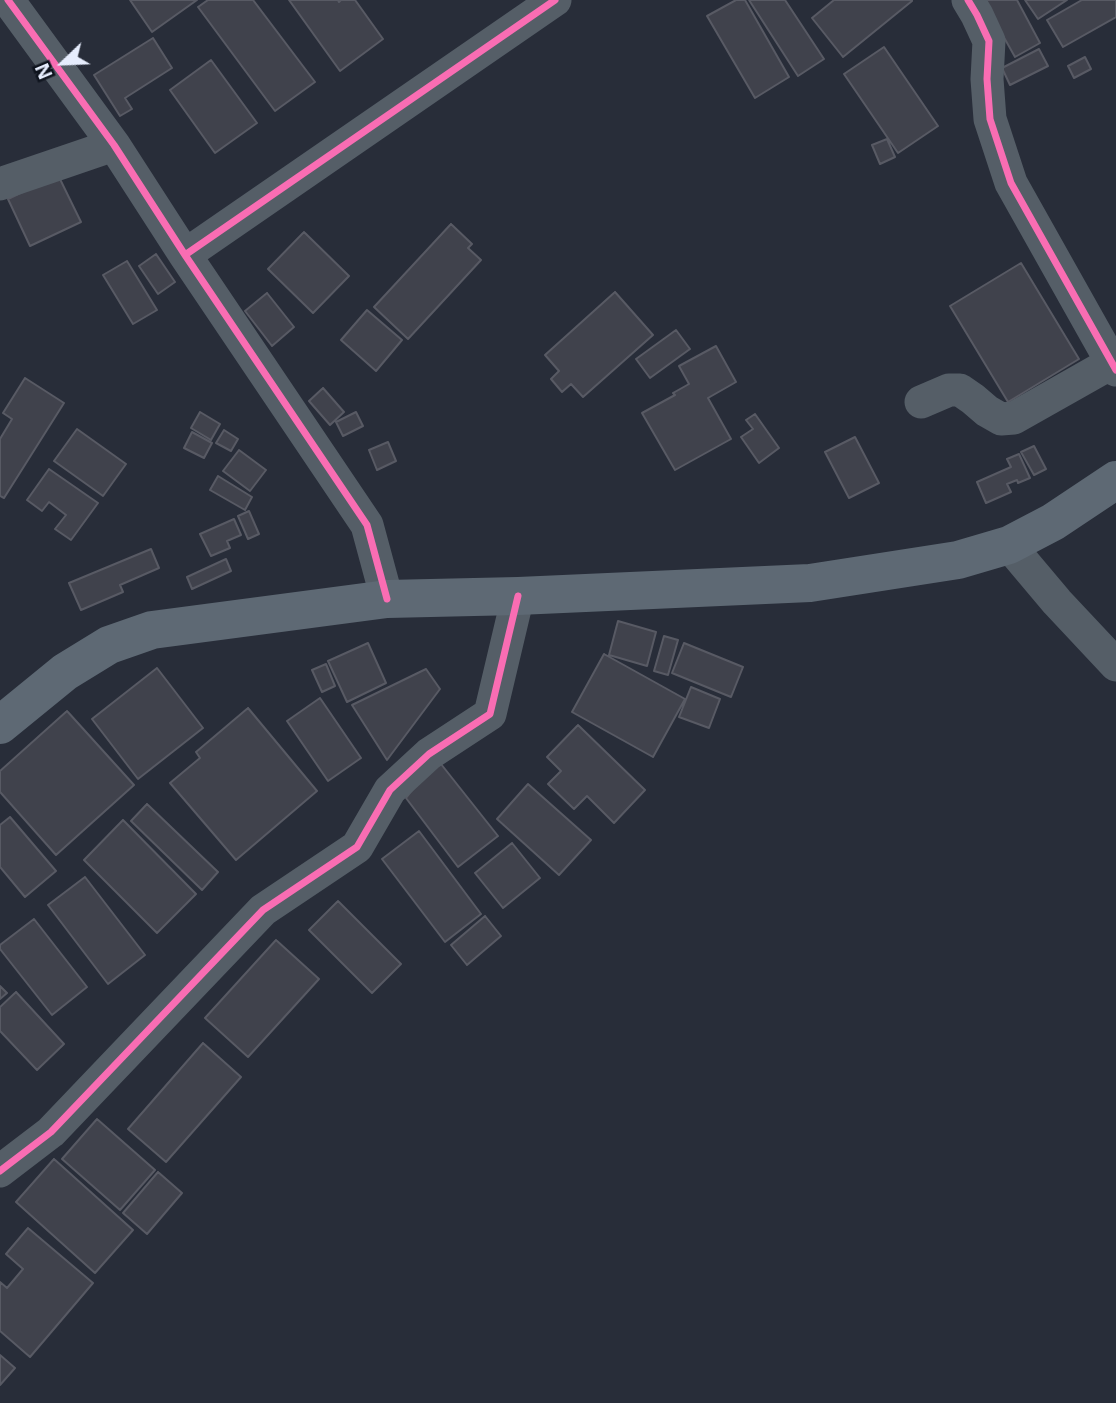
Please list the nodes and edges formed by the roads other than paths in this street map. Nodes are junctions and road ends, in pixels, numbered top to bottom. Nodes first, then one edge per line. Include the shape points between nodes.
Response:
1 (8, 0) edge
2 (555, 0) edge
3 (968, 0) edge
4 (114, 145) junction
5 (0, 184) edge
6 (185, 255) junction
7 (1114, 366) edge
8 (920, 402) dead end
9 (1116, 480) edge
10 (1009, 545) junction
11 (518, 596) junction
12 (387, 599) junction
13 (1116, 665) edge
14 (0, 725) edge
15 (0, 1171) edge

1 - 4 street
2 - 6 street
3 - 7 street via 989,41 990,120 1011,183
4 - 5 street
4 - 6 street
6 - 12 street via 367,525
7 - 8 street via 1014,418 1001,419 960,390
9 - 10 main road
10 - 11 main road via 958,560 810,583
10 - 13 street
11 - 12 main road
11 - 15 street via 490,714 429,754 390,790 357,847 262,910 51,1132
12 - 14 main road via 152,630 109,645 65,672

